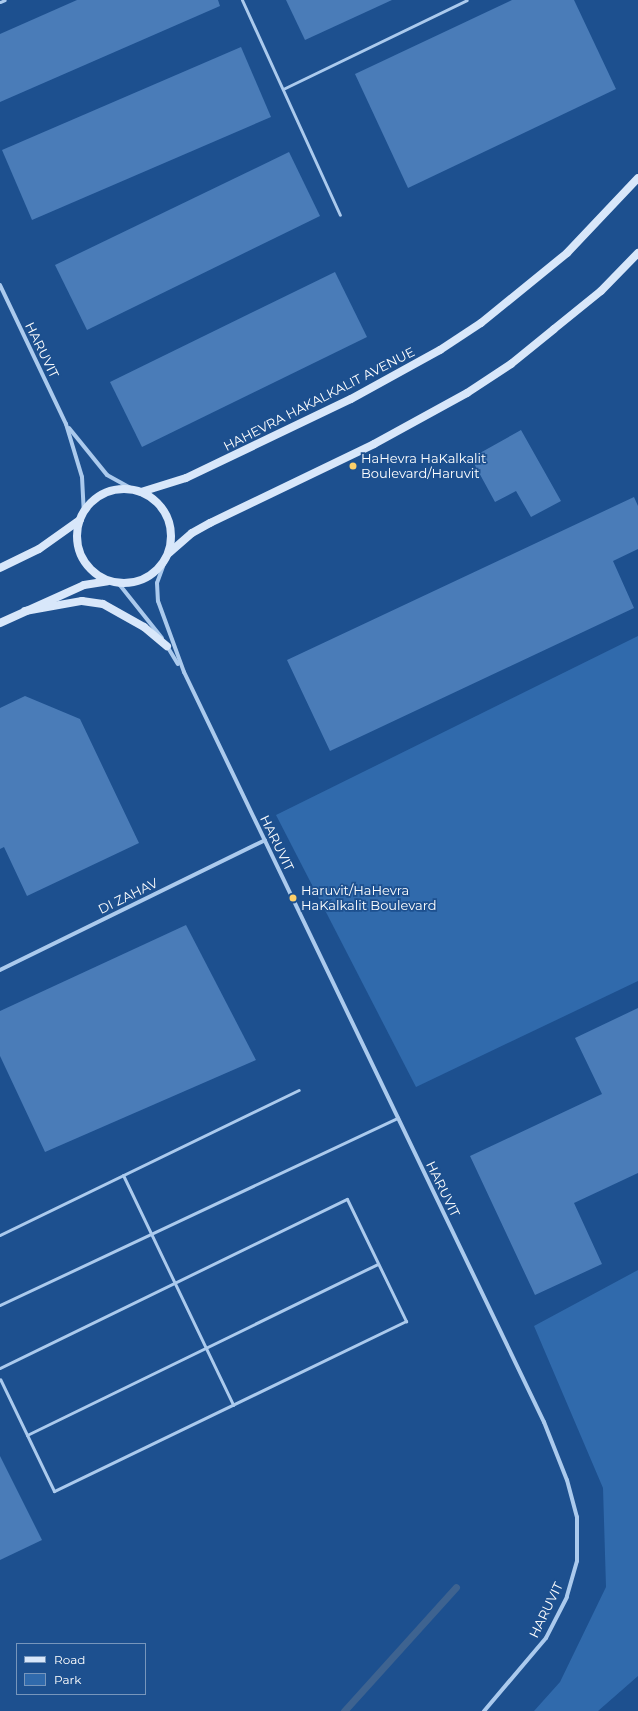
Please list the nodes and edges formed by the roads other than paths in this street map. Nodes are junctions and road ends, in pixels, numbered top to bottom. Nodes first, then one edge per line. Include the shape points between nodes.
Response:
1 (5, 0) edge
2 (242, 0) edge
3 (467, 0) edge
4 (0, 2) edge
5 (282, 89) junction
6 (638, 178) edge
7 (340, 215) dead end
8 (638, 253) edge
9 (0, 285) edge
10 (66, 424) junction
11 (132, 490) junction
12 (141, 492) junction
13 (84, 511) junction
14 (80, 520) junction
15 (168, 553) junction
16 (165, 561) junction
17 (0, 568) edge
18 (108, 581) junction
19 (119, 584) junction
20 (25, 611) junction
21 (0, 623) edge
22 (167, 646) junction
23 (184, 672) junction
24 (264, 840) junction
25 (0, 970) edge
26 (299, 1090) dead end
27 (398, 1118) junction
28 (123, 1175) junction
29 (151, 1234) junction
30 (0, 1235) edge
31 (378, 1264) junction
32 (174, 1283) junction
33 (0, 1305) edge
34 (205, 1348) junction
35 (0, 1368) edge
36 (0, 1379) edge
37 (233, 1405) junction
38 (27, 1435) junction
39 (484, 1711) edge

1 - 4 lane
2 - 5 lane
3 - 5 lane
5 - 7 lane
6 - 12 main road, HAHEVRA HAKALKALIT AVENUE via 567,253 482,323 440,350 351,399 186,478
8 - 15 main road via 601,291 560,325 511,364 467,393 374,444 210,523 192,533
9 - 10 street, HARUVIT
10 - 11 street, HARUVIT via 92,460 107,475
10 - 13 street, HARUVIT via 82,478
11 - 12 main road
11 - 13 main road via 118,489 105,493
12 - 15 main road via 154,499 164,510 172,538
13 - 14 main road
14 - 17 main road via 38,549
14 - 18 main road via 77,534 78,549 95,573
15 - 16 main road
16 - 19 main road via 145,579
16 - 23 street, HARUVIT via 157,583 158,601
18 - 19 main road
18 - 20 main road via 84,585
19 - 22 street, HARUVIT via 149,618
20 - 21 main road
20 - 22 main road via 82,601 103,604 144,627
22 - 23 street, HARUVIT
23 - 24 street, HARUVIT
24 - 25 street, DI ZAHAV
24 - 27 street, HARUVIT
26 - 28 lane
27 - 29 lane
27 - 39 street, HARUVIT via 544,1422 567,1480 577,1517 577,1561 567,1597 546,1638
28 - 29 lane
28 - 30 lane
29 - 32 lane
29 - 33 lane
31 - 32 lane via 346,1199
31 - 34 lane
31 - 37 lane via 406,1321
32 - 34 lane
32 - 35 lane
34 - 37 lane
34 - 38 lane
36 - 38 lane
37 - 38 lane via 54,1492

